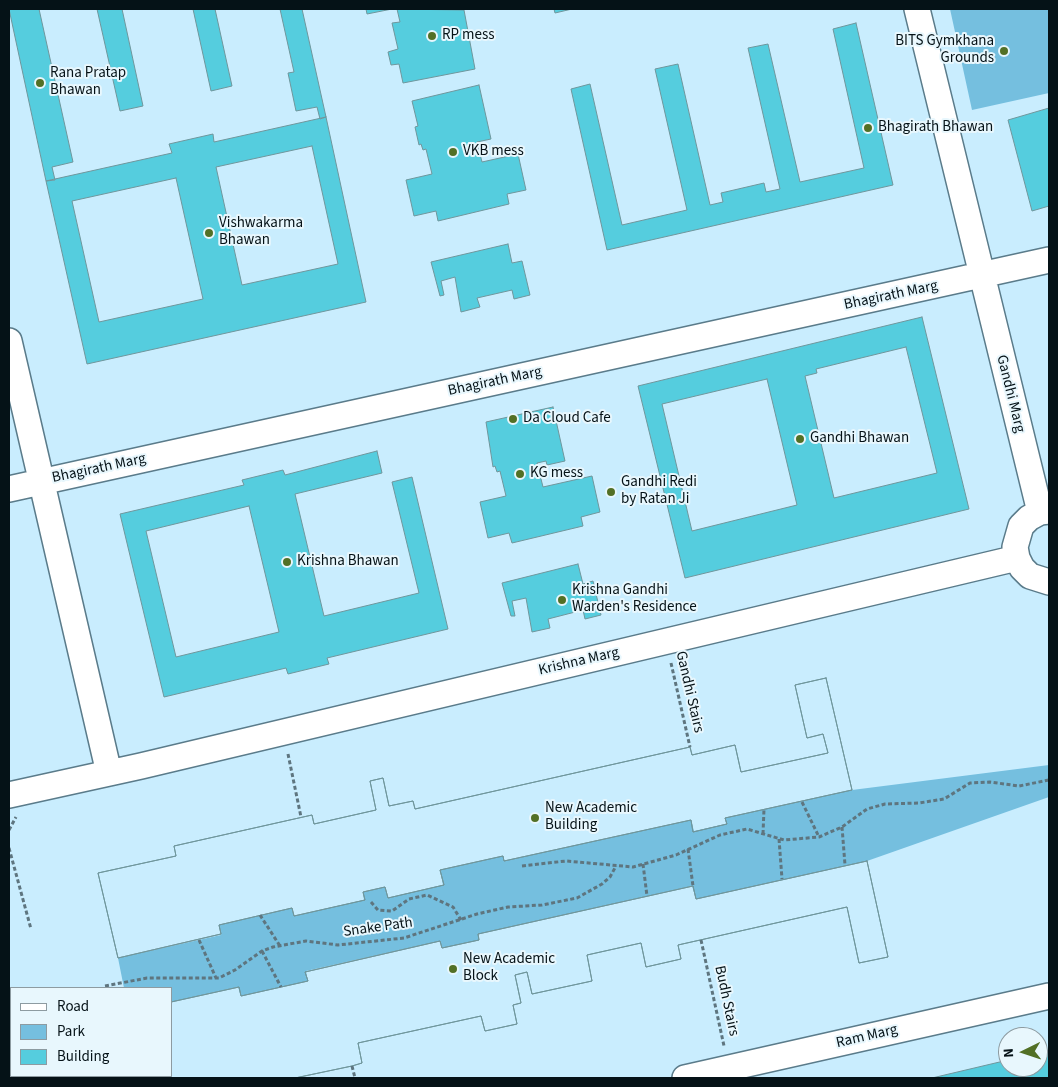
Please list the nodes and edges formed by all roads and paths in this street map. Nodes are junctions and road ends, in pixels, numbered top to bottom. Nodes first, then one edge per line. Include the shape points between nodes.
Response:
1 (917, 9) edge
2 (1049, 260) edge
3 (981, 277) junction
4 (9, 341) edge
5 (40, 481) junction
6 (9, 489) edge
7 (1044, 511) edge
8 (1017, 558) junction
9 (1049, 582) edge
10 (666, 642) junction
11 (284, 732) junction
12 (690, 748) dead end
13 (109, 773) junction
14 (1049, 780) edge
15 (9, 795) edge
16 (802, 802) dead end
17 (764, 809) dead end
18 (301, 817) dead end
19 (842, 827) junction
20 (763, 834) junction
21 (819, 837) junction
22 (779, 839) junction
23 (9, 848) edge
24 (688, 849) junction
25 (644, 864) junction
26 (845, 865) dead end
27 (522, 866) dead end
28 (616, 866) junction
29 (782, 879) dead end
30 (693, 886) dead end
31 (647, 896) dead end
32 (371, 902) dead end
33 (260, 915) dead end
34 (461, 920) junction
35 (31, 929) dead end
36 (198, 940) dead end
37 (701, 940) dead end
38 (280, 946) junction
39 (262, 951) junction
40 (216, 978) junction
41 (106, 986) dead end
42 (281, 987) dead end
43 (1049, 996) edge
44 (352, 1066) dead end
45 (729, 1068) junction
46 (355, 1078) edge
47 (684, 1078) edge

1 - 3 lane, Gandhi Marg
2 - 3 lane, Bhagirath Marg
3 - 5 lane, Bhagirath Marg
3 - 7 lane, Gandhi Marg
4 - 5 lane
5 - 6 lane, Bhagirath Marg
5 - 13 lane
7 - 8 lane via 1021,526 1015,547
8 - 9 lane via 1030,576
8 - 10 lane, Krishna Marg
10 - 11 lane, Krishna Marg
10 - 12 path, Gandhi Stairs
11 - 13 lane, Krishna Marg
11 - 18 path
13 - 15 lane, Krishna Marg
14 - 19 path via 1019,786 970,783 944,799 885,804 867,809
16 - 21 path
17 - 20 path
19 - 21 path
19 - 26 path
20 - 22 path
20 - 24 path via 747,829 734,831
21 - 22 path
22 - 29 path
23 - 35 path
24 - 25 path
24 - 30 path
25 - 28 path
25 - 31 path
27 - 28 path via 566,861
28 - 34 path, Snake Path via 602,884 577,898 508,907
32 - 34 path via 378,910 392,911 409,899 427,895 453,907
33 - 38 path
34 - 38 path, Snake Path via 404,938 338,945 306,941
36 - 40 path
37 - 45 path, Budh Stairs
38 - 39 path, Snake Path
39 - 40 path, Snake Path via 235,970
39 - 42 path
40 - 41 path, Snake Path via 147,978
43 - 45 lane, Ram Marg
44 - 46 path
45 - 47 lane, Ram Marg

